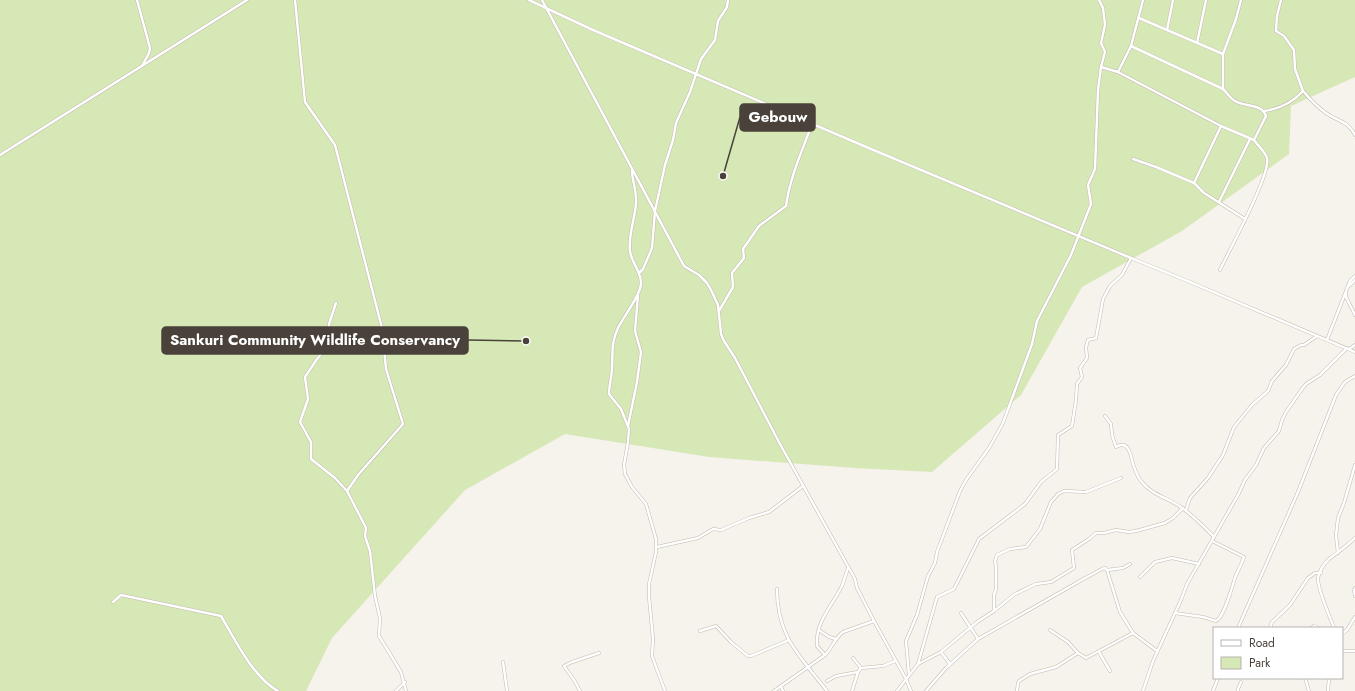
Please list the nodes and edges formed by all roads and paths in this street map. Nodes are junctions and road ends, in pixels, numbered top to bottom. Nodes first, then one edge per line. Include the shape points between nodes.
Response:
1 (137, 0) edge
2 (247, 0) edge
3 (295, 0) edge
4 (529, 0) edge
5 (542, 0) edge
6 (728, 0) edge
7 (1099, 0) edge
8 (1143, 0) edge
9 (1173, 0) edge
10 (1206, 0) edge
11 (1240, 0) edge
12 (1281, 0) edge
13 (546, 7) junction
14 (1139, 18) junction
15 (1167, 30) junction
16 (1197, 42) junction
17 (1131, 46) junction
18 (1223, 54) junction
19 (142, 66) junction
20 (1101, 67) junction
21 (1118, 72) junction
22 (696, 74) junction
23 (1224, 89) junction
24 (1303, 91) junction
25 (1264, 111) junction
26 (812, 124) junction
27 (1221, 126) junction
28 (1355, 135) edge
29 (1250, 139) junction
30 (1254, 140) junction
31 (0, 155) edge
32 (1133, 159) dead end
33 (632, 168) junction
34 (1194, 183) junction
35 (1220, 202) junction
36 (655, 211) junction
37 (1245, 219) junction
38 (1078, 236) junction
39 (1131, 258) junction
40 (1220, 270) dead end
41 (638, 273) junction
42 (1355, 276) edge
43 (1355, 280) edge
44 (638, 294) junction
45 (336, 302) dead end
46 (719, 311) junction
47 (1355, 316) edge
48 (1317, 336) junction
49 (1327, 340) junction
50 (1355, 345) edge
51 (1348, 348) junction
52 (1355, 352) edge
53 (1355, 376) edge
54 (1105, 416) dead end
55 (628, 426) junction
56 (1355, 464) edge
57 (1121, 478) dead end
58 (803, 486) junction
59 (347, 491) junction
60 (1183, 508) junction
61 (1186, 510) junction
62 (1214, 537) junction
63 (1355, 538) edge
64 (1212, 541) junction
65 (657, 547) junction
66 (1338, 553) junction
67 (1130, 564) dead end
68 (1199, 564) junction
69 (848, 568) junction
70 (1107, 570) junction
71 (1320, 573) junction
72 (1140, 577) dead end
73 (1355, 588) edge
74 (778, 589) dead end
75 (1355, 596) edge
76 (113, 602) dead end
77 (994, 611) junction
78 (961, 613) dead end
79 (1175, 613) junction
80 (1355, 617) edge
81 (874, 621) junction
82 (971, 627) junction
83 (1238, 627) edge
84 (1270, 627) edge
85 (1334, 627) edge
86 (819, 630) junction
87 (1050, 630) dead end
88 (700, 631) dead end
89 (1133, 633) junction
90 (1343, 633) edge
91 (978, 638) junction
92 (836, 639) junction
93 (789, 640) junction
94 (1158, 651) junction
95 (1343, 651) edge
96 (1355, 651) edge
97 (941, 652) junction
98 (1099, 652) junction
99 (599, 653) dead end
100 (1078, 653) junction
101 (825, 655) junction
102 (853, 658) dead end
103 (895, 661) junction
104 (503, 662) dead end
105 (918, 664) junction
106 (950, 664) junction
107 (808, 667) junction
108 (862, 668) junction
109 (1110, 671) dead end
110 (858, 672) junction
111 (909, 675) junction
112 (906, 679) junction
113 (1218, 679) edge
114 (1305, 679) edge
115 (1329, 679) edge
116 (827, 681) dead end
117 (405, 682) junction
118 (1241, 682) dead end
119 (781, 687) junction
120 (825, 690) edge
121 (278, 691) edge
122 (396, 691) edge
123 (406, 691) edge
124 (508, 691) edge
125 (580, 691) edge
126 (665, 691) edge
127 (774, 691) edge
128 (784, 691) edge
129 (852, 691) edge
130 (897, 691) edge
131 (911, 691) edge
132 (926, 691) edge
133 (1017, 691) edge
134 (1142, 691) edge
135 (1213, 691) edge
136 (1238, 691) edge
137 (1309, 691) edge
138 (1329, 691) edge

1 - 19 street via 150,48
2 - 19 street
3 - 59 street via 306,102 335,145 382,328 386,369 403,424
4 - 13 street
5 - 13 street
6 - 22 street via 727,7 718,21 715,40 701,58
7 - 20 street via 1103,8 1105,25 1102,43 1105,52
8 - 14 street
9 - 15 street
10 - 16 street
11 - 18 street
12 - 24 street via 1276,16 1276,31 1284,36 1294,50 1295,69
13 - 22 street
13 - 33 street
14 - 15 street
14 - 17 street
15 - 16 street
16 - 18 street
17 - 21 street
17 - 23 street
18 - 23 street
19 - 31 street
20 - 21 street
20 - 38 street via 1095,169 1088,185 1091,204
21 - 27 street
22 - 26 street
22 - 36 street via 676,123
23 - 25 street via 1234,101
24 - 25 street via 1296,100 1276,110
24 - 28 street via 1326,114 1350,126
25 - 30 street via 1266,116
26 - 38 street
26 - 46 street via 793,173 786,206 759,226 743,249 744,258 732,273 732,287
27 - 29 street
27 - 34 street
29 - 30 street
29 - 35 street
30 - 37 street via 1267,158 1265,173
32 - 34 street
33 - 36 street
33 - 41 street via 636,202 630,250
34 - 35 street via 1204,193
35 - 37 street
36 - 41 street via 652,248 643,269
36 - 46 street via 684,266 707,283
37 - 40 street
38 - 39 street
38 - 111 street via 1037,321 1032,344 1003,423 960,491 928,576 918,615 906,641
39 - 48 street
39 - 105 street via 1103,300 1096,338 1088,340 1087,358 1080,368 1082,378 1077,384 1072,426 1058,435 1057,468 1041,482 1025,504 979,539 954,589 936,597
41 - 44 street via 641,283
42 - 49 street via 1350,281
43 - 47 street via 1350,285 1346,297
44 - 55 street via 635,331 640,352
44 - 55 street via 617,330 611,353 609,394 621,408
45 - 59 street via 329,324 330,343 305,377 308,399 300,422 311,442 311,459
46 - 58 street via 724,341
48 - 49 street
48 - 61 street via 1294,349 1268,391 1246,410 1234,427 1223,455 1208,478 1190,498
49 - 51 street
50 - 51 street
51 - 52 street
51 - 62 street via 1320,375 1302,388 1286,412 1279,431 1245,480
53 - 83 street via 1345,382 1336,395 1298,492
54 - 60 street via 1110,424 1116,447 1125,445 1128,448 1138,477 1144,486
55 - 65 street via 625,474 646,504
56 - 66 street via 1338,518
57 - 77 street via 1086,492 1064,491 1058,494 1051,502 1040,529 1026,547 1010,549 997,555
58 - 65 street via 769,512 721,530 713,529 698,538
58 - 69 street
59 - 117 street via 366,528 365,536 370,551 380,618 379,636
60 - 61 street
60 - 77 street via 1170,521 1157,526 1129,532 1119,530 1096,533 1072,550 1074,568 1051,582 1036,584 1015,594
61 - 62 street
62 - 64 street
63 - 66 street
64 - 68 street
64 - 79 street via 1244,557 1219,618 1216,621
65 - 126 street via 648,584 652,656
66 - 71 street via 1325,564
67 - 70 street via 1123,568
68 - 72 street via 1172,558 1155,562
68 - 79 street
69 - 81 street
69 - 86 street
70 - 89 street via 1120,612
70 - 91 street via 1102,569
71 - 84 street via 1308,578 1290,605 1272,622
71 - 85 street via 1318,582
73 - 75 street
74 - 93 street via 778,610
76 - 121 street via 122,595 221,616 249,663
77 - 82 street
78 - 82 street
79 - 94 street
80 - 90 street
81 - 92 street via 843,632
81 - 103 street
82 - 91 street
82 - 97 street
86 - 92 street
86 - 101 street via 817,646
87 - 100 street via 1068,642
88 - 93 street via 716,626 748,656
89 - 94 street
89 - 98 street
91 - 106 street
92 - 101 street
93 - 107 street
94 - 134 street
95 - 96 street
97 - 105 street
97 - 106 street
98 - 100 street via 1086,658
98 - 109 street
99 - 125 street via 564,666
100 - 133 street via 1056,667 1030,674 1018,683
101 - 107 street
102 - 108 street
103 - 108 street via 883,666
103 - 112 street
104 - 124 street
105 - 111 street
106 - 132 street
107 - 119 street
107 - 120 street
108 - 110 street
110 - 116 street via 836,676
110 - 129 street
111 - 112 street
112 - 130 street
112 - 131 street
113 - 135 street
114 - 137 street
115 - 138 street
117 - 122 street
117 - 123 street
118 - 136 street
119 - 127 street
119 - 128 street

